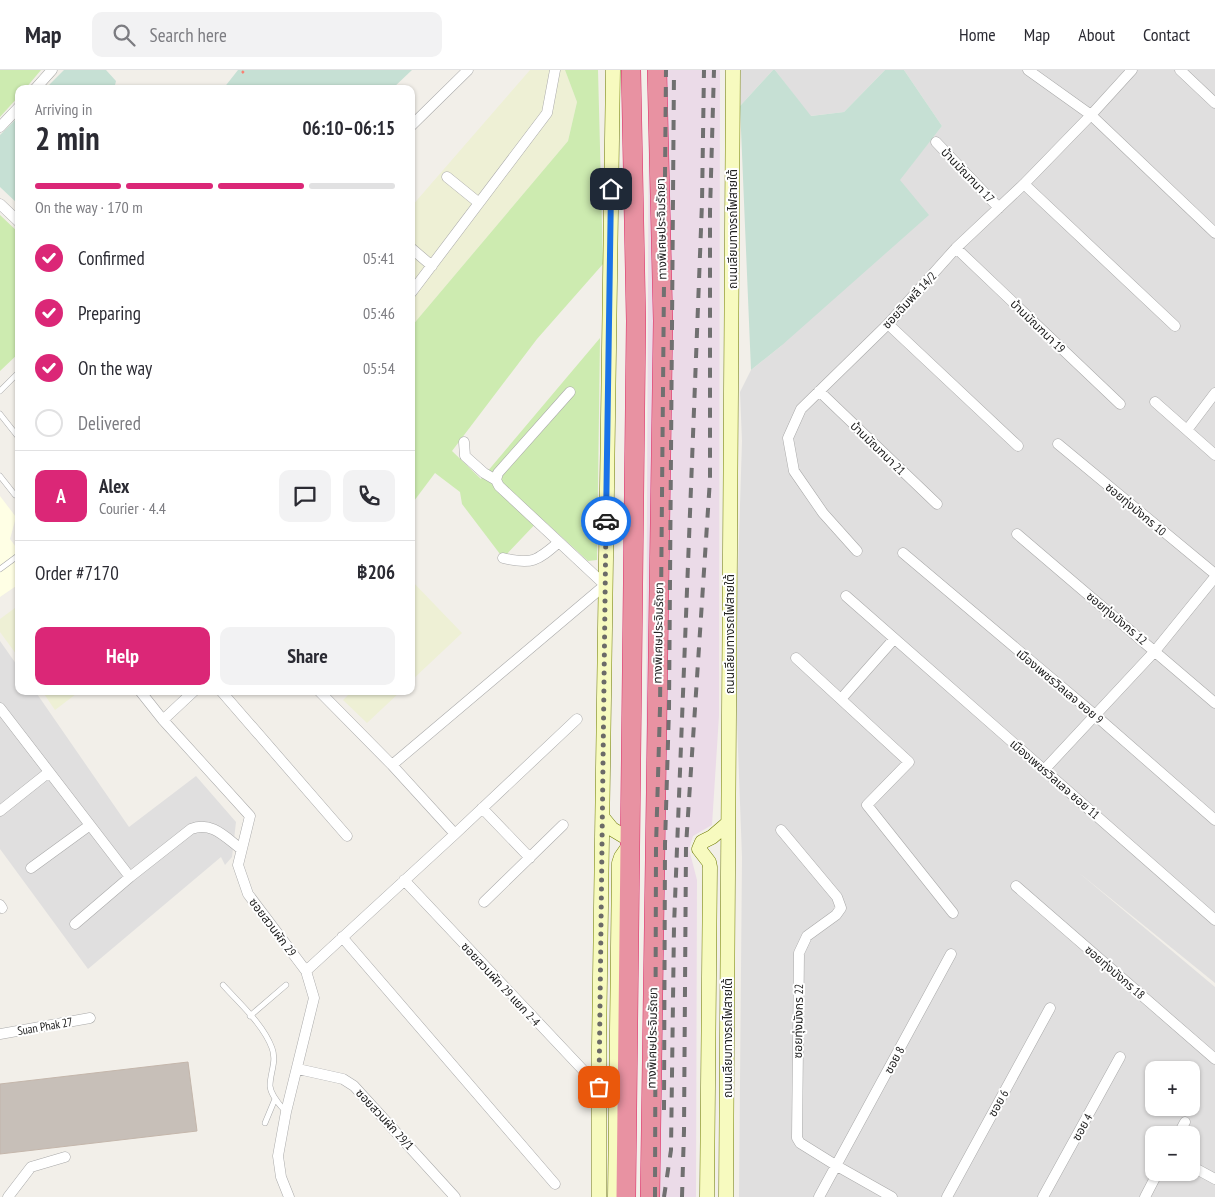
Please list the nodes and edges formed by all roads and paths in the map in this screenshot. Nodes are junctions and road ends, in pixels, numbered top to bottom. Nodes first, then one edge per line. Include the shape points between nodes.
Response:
1 (52, 70) edge
2 (245, 70) edge
3 (468, 70) edge
4 (555, 70) edge
5 (613, 70) edge
6 (630, 70) edge
7 (657, 70) edge
8 (733, 70) edge
9 (1028, 70) edge
10 (1132, 70) edge
11 (1180, 70) edge
12 (242, 73) dead end
13 (39, 85) edge
14 (1215, 103) edge
15 (15, 111) edge
16 (1091, 116) junction
17 (415, 122) edge
18 (0, 127) edge
19 (936, 142) dead end
20 (447, 177) dead end
21 (1024, 184) junction
22 (479, 203) junction
23 (0, 204) edge
24 (999, 208) junction
25 (15, 218) edge
26 (1215, 233) edge
27 (956, 248) junction
28 (415, 251) edge
29 (432, 266) junction
30 (415, 288) edge
31 (888, 324) junction
32 (1175, 326) dead end
33 (15, 376) edge
34 (0, 391) edge
35 (819, 391) junction
36 (570, 392) dead end
37 (1215, 393) edge
38 (1155, 402) dead end
39 (1120, 404) dead end
40 (0, 414) edge
41 (1187, 430) junction
42 (15, 433) edge
43 (464, 442) dead end
44 (1058, 444) dead end
45 (1018, 446) dead end
46 (1215, 455) edge
47 (0, 476) edge
48 (496, 480) junction
49 (15, 495) dead end
50 (937, 504) dead end
51 (1017, 534) dead end
52 (559, 542) junction
53 (857, 551) dead end
54 (903, 553) dead end
55 (15, 558) edge
56 (503, 558) dead end
57 (0, 568) edge
58 (1215, 575) edge
59 (605, 585) junction
60 (846, 596) dead end
61 (894, 639) junction
62 (1155, 651) junction
63 (796, 658) dead end
64 (143, 695) edge
65 (190, 695) edge
66 (224, 695) edge
67 (323, 695) edge
68 (841, 699) junction
69 (1215, 703) edge
70 (0, 708) edge
71 (1095, 715) junction
72 (577, 719) dead end
73 (9, 720) junction
74 (163, 720) junction
75 (0, 727) edge
76 (392, 765) junction
77 (1044, 770) junction
78 (49, 772) junction
79 (482, 808) junction
80 (0, 811) edge
81 (603, 818) junction
82 (1215, 820) edge
83 (727, 824) junction
84 (90, 825) junction
85 (563, 825) dead end
86 (781, 830) dead end
87 (454, 834) junction
88 (347, 836) dead end
89 (241, 849) junction
90 (530, 858) junction
91 (31, 868) dead end
92 (130, 877) junction
93 (404, 880) junction
94 (1016, 886) dead end
95 (484, 902) dead end
96 (953, 913) dead end
97 (1215, 920) edge
98 (75, 924) dead end
99 (342, 937) junction
100 (951, 954) dead end
101 (306, 971) junction
102 (223, 985) dead end
103 (286, 985) dead end
104 (1050, 1008) dead end
105 (250, 1016) junction
106 (90, 1018) dead end
107 (0, 1034) edge
108 (1120, 1057) dead end
109 (1215, 1059) edge
110 (298, 1069) junction
111 (599, 1087) junction
112 (275, 1099) junction
113 (286, 1112) junction
114 (1185, 1122) dead end
115 (266, 1123) dead end
116 (1183, 1126) edge
117 (66, 1157) dead end
118 (837, 1166) junction
119 (1200, 1171) edge
120 (1215, 1179) edge
121 (1153, 1181) edge
122 (555, 1184) dead end
123 (8, 1197) edge
124 (289, 1197) edge
125 (455, 1197) edge
126 (599, 1197) edge
127 (615, 1197) edge
128 (626, 1197) edge
129 (650, 1197) edge
130 (707, 1197) edge
131 (726, 1197) edge
132 (819, 1197) edge
133 (892, 1197) edge
134 (947, 1197) edge
135 (1044, 1197) edge
136 (1145, 1197) edge

1 - 13 street
2 - 12 path
3 - 17 street
4 - 22 street via 547,114
5 - 59 main road
6 - 128 highway, ทางพิเศษประจิมรัถยา via 636,321
7 - 129 highway, ทางพิเศษประจิมรัถยา via 663,321
8 - 83 main road, ถนนเลียบทางรถไฟสายใต้
9 - 16 street
10 - 16 street, ซอยฉิมพลี 14/2
11 - 14 street
15 - 18 street
16 - 21 street, ซอยฉิมพลี 14/2
16 - 26 street
19 - 24 street, บ้านมัณฑนา 17
20 - 22 street
21 - 24 street, ซอยฉิมพลี 14/2
21 - 32 street
22 - 29 street
23 - 25 street
24 - 27 street, ซอยฉิมพลี 14/2
27 - 31 street, ซอยฉิมพลี 14/2
27 - 39 street, บ้านมัณฑนา 19
28 - 29 street
29 - 30 street
31 - 35 street, ซอยฉิมพลี 14/2
31 - 45 street
33 - 34 lane
35 - 50 street, บ้านมัณฑนา 21
35 - 53 street, ซอยฉิมพลี 14/2 via 801,409 788,438 794,471 822,513
36 - 48 street via 498,473
37 - 41 street
38 - 41 street
40 - 42 lane
41 - 46 street
43 - 48 street via 465,456
44 - 58 street, ซอยทุ่งมังกร 10
47 - 49 lane
48 - 52 street
51 - 62 street, ซอยทุ่งมังกร 12
52 - 56 street via 544,556 530,562
52 - 59 street
54 - 71 street, เมืองเพชรวิลเลจ ซอย 9
55 - 57 lane
58 - 62 street
59 - 76 street
59 - 81 main road
60 - 61 street, เมืองเพชรวิลเลจ ซอย 11
61 - 68 street
61 - 77 street, เมืองเพชรวิลเลจ ซอย 11
62 - 69 street, ซอยทุ่งมังกร 12
62 - 71 street
63 - 68 street
64 - 74 street, ซอยสวนผัก 29
65 - 74 street
66 - 88 street
67 - 76 street
68 - 96 street via 909,762 867,805
70 - 73 street
71 - 77 street
71 - 82 street, เมืองเพชรวิลเลจ ซอย 9
72 - 79 street
73 - 75 street
73 - 78 street
74 - 89 street, ซอยสวนผัก 29 via 250,816
76 - 87 street
77 - 97 street, เมืองเพชรวิลเลจ ซอย 11
78 - 80 street
78 - 84 street
79 - 87 street
79 - 90 street
81 - 111 main road
81 - 127 main road via 630,844 619,863
83 - 130 main road via 702,842 699,849 710,868
83 - 131 main road, ถนนเลียบทางรถไฟสายใต้
84 - 91 street
84 - 92 street
85 - 90 street
86 - 118 street, ซอยทุ่งมังกร 22 via 837,897 841,908 807,936 799,953 797,1072 797,1138
87 - 93 street
89 - 92 street via 212,827 200,825
89 - 101 street, ซอยสวนผัก 29 via 238,865 248,894
90 - 95 street
92 - 98 street
93 - 99 street
93 - 111 street, ซอยสวนผัก 29 แยก 2-4
94 - 109 street, ซอยทุ่งมังกร 18
99 - 101 street
99 - 122 street
100 - 118 street, ซอย 8
101 - 110 street, ซอยสวนผัก 29 via 314,998
102 - 105 lane
103 - 105 lane
104 - 134 street, ซอย 6
105 - 112 lane via 266,1034 273,1051 270,1087
106 - 107 street, Suan Phak 27
108 - 135 street, ซอย 4
110 - 113 street, ซอยสวนผัก 29
110 - 125 street, ซอยสวนผัก 29/1 via 343,1079 354,1086
111 - 126 main road
112 - 113 lane
112 - 115 lane
113 - 124 street, ซอยสวนผัก 29 via 278,1156 281,1177
114 - 116 street
117 - 123 street via 31,1167
118 - 132 street, ซอย 8
118 - 133 street, ซอยทุ่งมังกร 22
119 - 120 street
121 - 136 street

